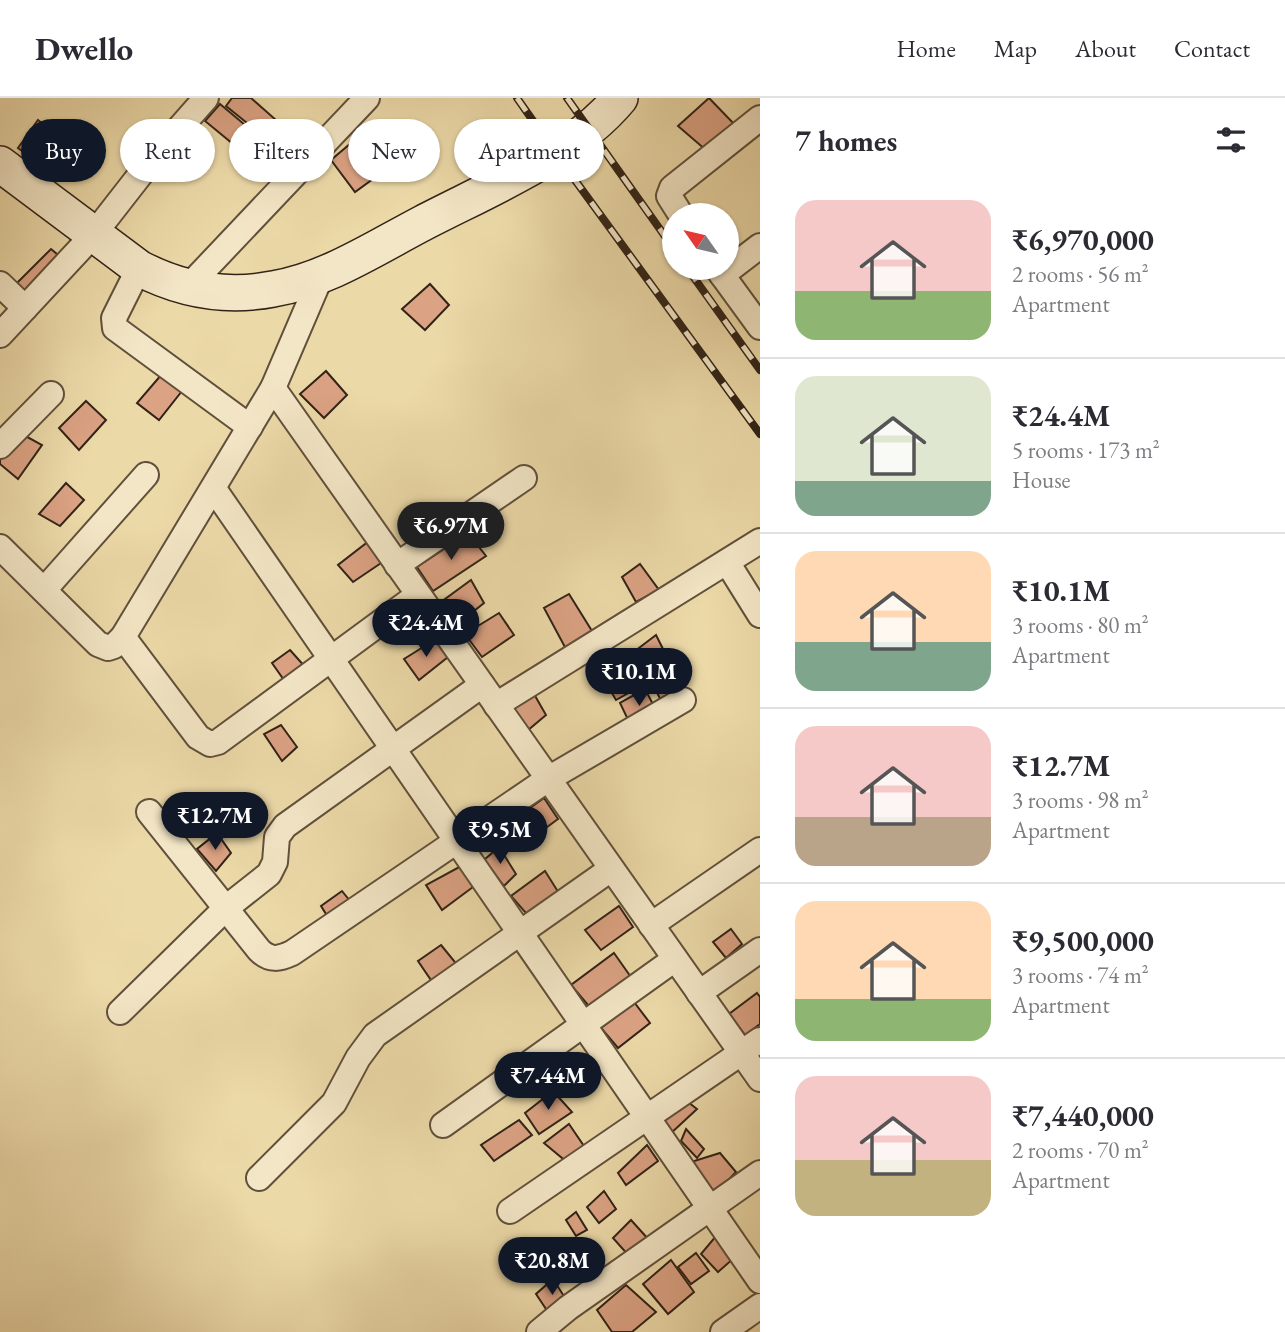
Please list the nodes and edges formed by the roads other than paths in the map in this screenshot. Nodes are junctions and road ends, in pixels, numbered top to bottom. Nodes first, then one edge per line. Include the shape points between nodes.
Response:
1 (206, 98) edge
2 (368, 98) edge
3 (620, 98) edge
4 (760, 118) edge
5 (0, 164) edge
6 (673, 203) edge
7 (94, 234) junction
8 (760, 246) edge
9 (739, 259) edge
10 (139, 268) junction
11 (321, 276) junction
12 (726, 280) edge
13 (0, 284) edge
14 (188, 287) junction
15 (25, 308) junction
16 (760, 327) edge
17 (0, 335) edge
18 (273, 388) junction
19 (51, 394) dead end
20 (250, 427) junction
21 (0, 446) edge
22 (146, 475) dead end
23 (524, 478) dead end
24 (214, 489) junction
25 (760, 541) edge
26 (0, 547) edge
27 (727, 562) junction
28 (397, 565) junction
29 (44, 590) junction
30 (418, 595) junction
31 (760, 615) edge
32 (123, 637) junction
33 (332, 658) junction
34 (489, 695) junction
35 (683, 700) dead end
36 (395, 749) junction
37 (548, 779) junction
38 (149, 813) dead end
39 (458, 841) junction
40 (760, 850) edge
41 (611, 869) junction
42 (226, 908) junction
43 (651, 925) junction
44 (521, 932) junction
45 (760, 950) edge
46 (675, 959) junction
47 (699, 993) junction
48 (120, 1012) dead end
49 (584, 1024) junction
50 (751, 1046) edge
51 (760, 1079) edge
52 (648, 1116) junction
53 (443, 1125) dead end
54 (760, 1173) edge
55 (259, 1178) dead end
56 (710, 1208) junction
57 (510, 1211) dead end
58 (760, 1281) edge
59 (760, 1306) edge
60 (539, 1332) edge
61 (723, 1332) edge

1 - 7 street
2 - 14 street
3 - 11 main road via 589,129 555,153
4 - 6 street via 672,188 668,195
5 - 7 main road
7 - 10 main road
7 - 15 street
8 - 9 street
10 - 14 main road
10 - 20 street via 114,318 115,328
11 - 14 main road via 242,293
11 - 18 street
12 - 16 street
13 - 15 street
15 - 17 street
18 - 20 street
18 - 28 street
19 - 21 street
20 - 24 street
22 - 29 street
23 - 28 street
24 - 32 street
24 - 33 street
25 - 27 street
26 - 29 street
27 - 31 street
27 - 34 street
28 - 30 street
29 - 32 street via 103,647 114,646
30 - 33 street
30 - 34 street
32 - 33 street via 198,737 210,744
33 - 36 street
34 - 36 street
34 - 37 street
35 - 37 street
36 - 39 street
36 - 42 street via 285,826 276,837 275,862 268,874
37 - 39 street
37 - 41 street
38 - 42 street
39 - 42 street via 279,959 265,956
39 - 44 street
40 - 43 street
41 - 43 street
41 - 44 street
42 - 48 street
43 - 46 street
44 - 49 street
44 - 55 street via 375,1035 334,1103
45 - 47 street
46 - 47 street
46 - 49 street
47 - 50 street
49 - 52 street
49 - 53 street
50 - 51 street
50 - 52 street
52 - 56 street
52 - 57 street
54 - 56 street
56 - 58 street
56 - 60 street
59 - 61 street

